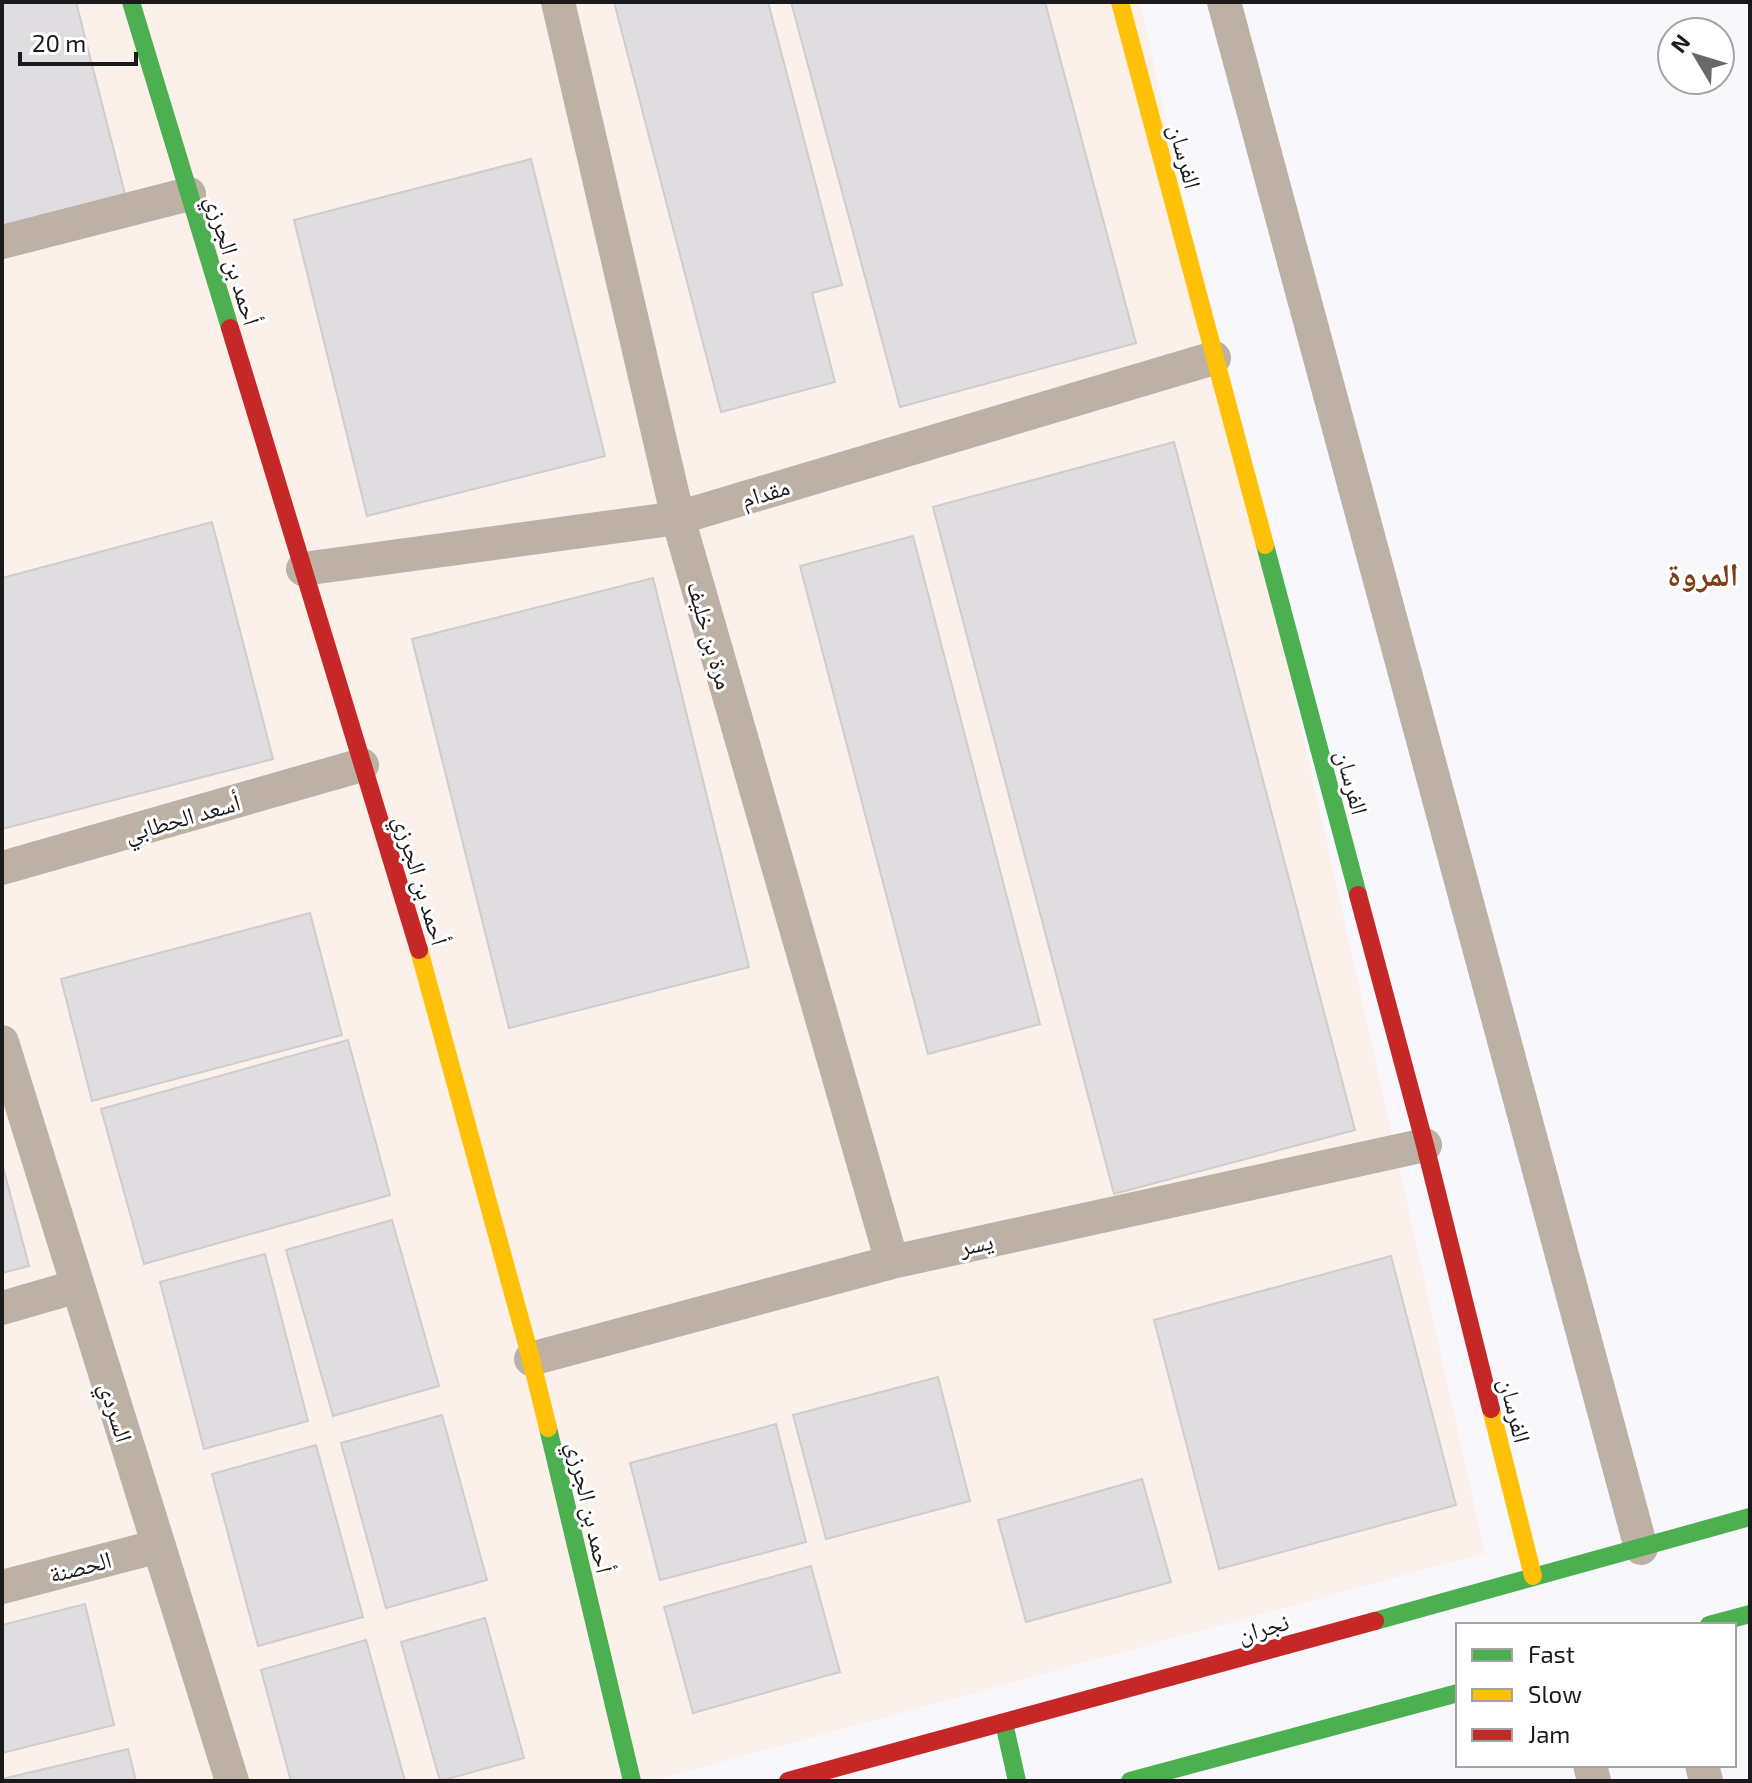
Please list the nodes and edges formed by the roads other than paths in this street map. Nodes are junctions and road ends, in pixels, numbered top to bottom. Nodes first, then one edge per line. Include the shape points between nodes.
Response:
1 (131, 2) edge
2 (558, 2) edge
3 (1120, 2) edge
4 (1224, 2) edge
5 (189, 194) junction
6 (2, 242) edge
7 (1214, 358) junction
8 (678, 518) junction
9 (303, 569) junction
10 (362, 765) junction
11 (2, 868) edge
12 (2, 1042) edge
13 (1425, 1145) junction
14 (892, 1262) junction
15 (78, 1286) junction
16 (2, 1308) edge
17 (531, 1359) junction
18 (1750, 1517) edge
19 (159, 1546) junction
20 (1641, 1548) junction
21 (1533, 1576) junction
22 (2, 1587) edge
23 (1750, 1614) edge
24 (1716, 1623) edge
25 (1456, 1694) edge
26 (1004, 1723) junction
27 (232, 1781) edge
28 (632, 1781) edge
29 (788, 1781) edge
30 (1017, 1781) edge
31 (1130, 1781) edge

1 - 5 street, أحمد بن الجرزي
2 - 8 street, مرة بن خليف
3 - 7 street, الفرسان
4 - 20 street
5 - 6 street
5 - 9 street, أحمد بن الجرزي
7 - 8 street, مقدام
7 - 13 street, الفرسان
8 - 9 street, مقدام
8 - 14 street, مرة بن خليف
9 - 10 street, أحمد بن الجرزي
10 - 11 street, أسعد الحطابي
10 - 17 street, أحمد بن الجرزي via 430,986
12 - 15 street, السردي
13 - 14 street, يسر
13 - 21 street, الفرسان
14 - 17 street, يسر
15 - 16 street
15 - 19 street, السردي
17 - 28 street, أحمد بن الجرزي
18 - 20 street, نجران
19 - 22 street, الحصنة
19 - 27 street, السردي
20 - 21 street, نجران
21 - 26 street, نجران
23 - 24 street
25 - 31 street
26 - 29 street, نجران
26 - 30 street

